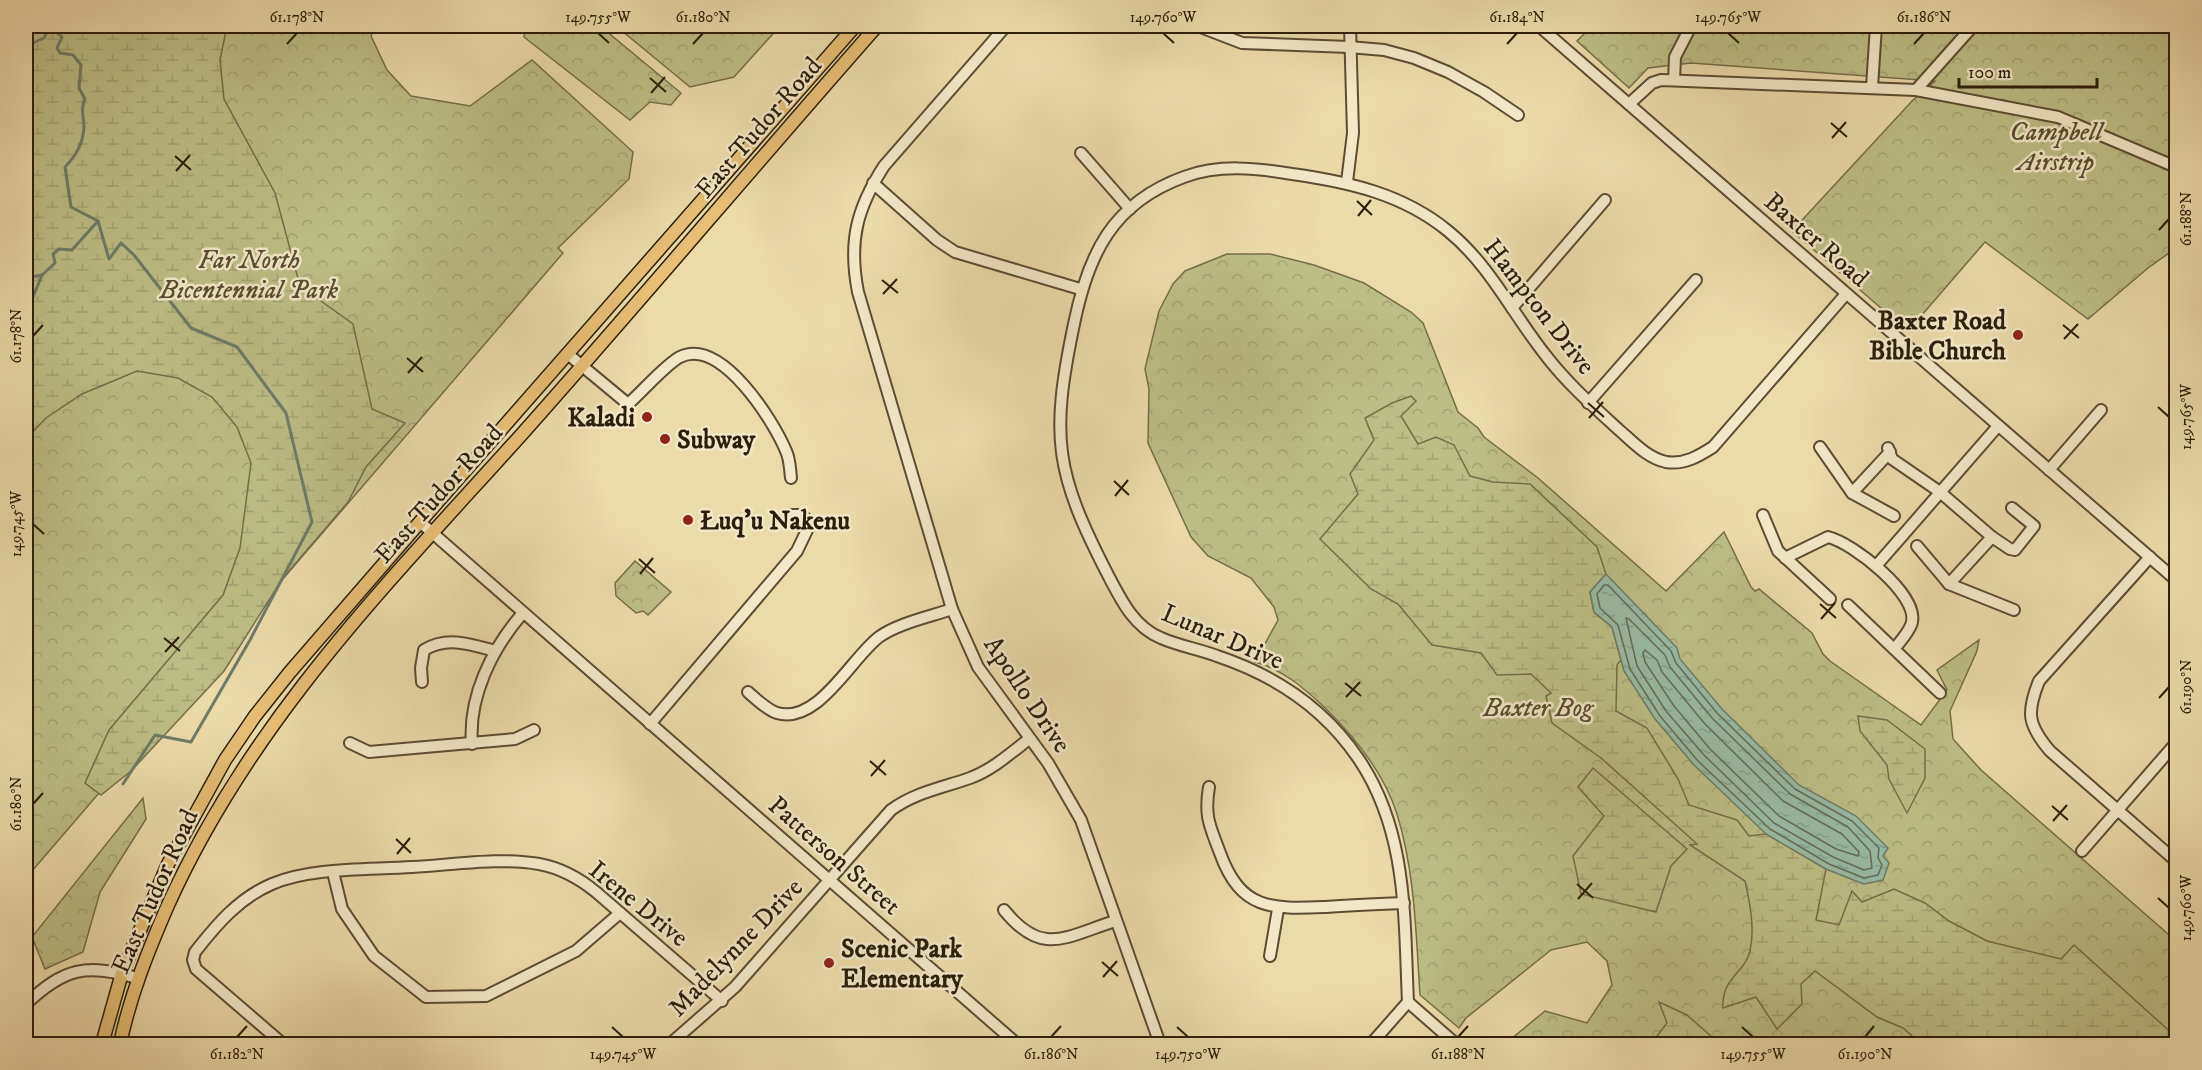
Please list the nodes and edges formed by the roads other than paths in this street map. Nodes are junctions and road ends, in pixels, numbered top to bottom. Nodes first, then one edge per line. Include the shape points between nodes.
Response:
1 (855, 26) edge
2 (877, 26) edge
3 (1006, 26) edge
4 (1198, 26) edge
5 (1350, 26) edge
6 (1539, 26) edge
7 (1692, 26) edge
8 (1876, 26) edge
9 (1973, 26) edge
10 (1349, 47) junction
11 (1674, 80) junction
12 (1872, 87) junction
13 (1916, 90) junction
14 (1629, 104) junction
15 (1518, 115) dead end
16 (1081, 153) dead end
17 (2176, 167) edge
18 (1347, 182) junction
19 (873, 183) junction
20 (1605, 200) dead end
21 (1130, 209) junction
22 (1696, 280) dead end
23 (1080, 289) junction
24 (1846, 294) junction
25 (1512, 308) junction
26 (569, 355) junction
27 (581, 366) junction
28 (1588, 403) junction
29 (2101, 410) dead end
30 (1998, 426) junction
31 (1820, 447) dead end
32 (2049, 470) junction
33 (791, 478) dead end
34 (1940, 492) junction
35 (1852, 493) junction
36 (2012, 508) dead end
37 (1763, 514) dead end
38 (789, 515) dead end
39 (1894, 516) dead end
40 (420, 522) junction
41 (431, 532) junction
42 (1992, 537) junction
43 (1917, 546) dead end
44 (2150, 557) junction
45 (1785, 558) junction
46 (1876, 566) junction
47 (2176, 580) edge
48 (1949, 584) junction
49 (1830, 599) dead end
50 (1848, 606) dead end
51 (952, 609) junction
52 (2014, 610) dead end
53 (522, 614) junction
54 (1894, 649) junction
55 (495, 651) junction
56 (422, 682) dead end
57 (748, 692) dead end
58 (1940, 693) dead end
59 (650, 724) junction
60 (534, 730) dead end
61 (1029, 739) junction
62 (350, 742) dead end
63 (2176, 743) edge
64 (472, 744) junction
65 (1209, 787) dead end
66 (2118, 811) junction
67 (2082, 851) dead end
68 (2176, 861) edge
69 (333, 872) junction
70 (831, 880) junction
71 (1404, 903) junction
72 (1278, 909) junction
73 (1004, 910) dead end
74 (620, 913) junction
75 (1115, 921) junction
76 (1270, 956) dead end
77 (122, 973) junction
78 (137, 978) junction
79 (722, 1001) junction
80 (1408, 1002) junction
81 (26, 1004) edge
82 (102, 1044) edge
83 (120, 1044) edge
84 (283, 1044) edge
85 (670, 1044) edge
86 (1017, 1044) edge
87 (1160, 1044) edge
88 (1371, 1044) edge
89 (1456, 1044) edge

1 - 26 main road, East Tudor Road
2 - 27 main road, East Tudor Road
3 - 19 street, Apollo Drive
4 - 10 street via 1242,43
5 - 10 street
6 - 14 street, Baxter Road
7 - 11 street via 1675,57
8 - 12 street
9 - 13 street
10 - 15 street via 1383,50 1431,65
10 - 18 street via 1353,133
11 - 12 street
11 - 14 street via 1652,83
12 - 13 street
13 - 17 street via 2058,117
14 - 24 street, Baxter Road
16 - 21 street
18 - 21 street, Hampton Drive via 1259,169 1223,168 1185,176
18 - 25 street, Hampton Drive via 1417,209 1444,228 1487,270
19 - 23 street via 955,252
19 - 51 street, Apollo Drive via 859,211 853,267
20 - 25 street
21 - 23 street, Lunar Drive via 1108,232
22 - 28 street
23 - 71 street, Lunar Drive via 1060,392 1059,447 1079,519 1124,607 1157,637 1238,663 1276,682 1316,710 1340,734 1361,762 1391,827
24 - 28 street, Hampton Drive via 1713,447 1692,459 1671,463 1658,460
24 - 30 street, Baxter Road
25 - 28 street, Hampton Drive via 1546,357
26 - 27 street
26 - 40 main road, East Tudor Road
27 - 33 street via 628,404 680,357 702,354 727,369 759,402 788,453
27 - 41 main road, East Tudor Road
29 - 32 street
30 - 32 street, Baxter Road
30 - 34 street
31 - 35 street
32 - 44 street, Baxter Road
34 - 35 street via 1892,459 1889,450
34 - 42 street
34 - 46 street
35 - 39 street
36 - 42 street via 2034,526 2032,532 2015,550
37 - 45 street via 1778,551
38 - 59 street via 802,515 807,520 808,528 797,551
40 - 41 street, Patterson Street
40 - 77 main road, East Tudor Road via 290,672 225,760 168,864
41 - 53 street, Patterson Street
41 - 78 main road, East Tudor Road via 313,670 251,753 183,873
42 - 48 street
43 - 48 street
44 - 47 street, Baxter Road
44 - 66 street via 2039,681 2031,700 2030,717 2037,735
45 - 46 street via 1828,537 1853,547
45 - 49 street
46 - 54 street via 1912,611 1912,623
48 - 52 street
50 - 54 street
51 - 57 street via 882,635 811,706 788,715 776,713
51 - 61 street, Apollo Drive via 978,667
53 - 55 street
53 - 59 street, Patterson Street
54 - 58 street
55 - 56 street via 466,643 437,642 424,650
55 - 64 street via 473,708
59 - 70 street, Patterson Street
60 - 64 street via 515,739
61 - 70 street, Madelynne Drive via 970,778 905,800 891,810
61 - 75 street, Apollo Drive via 1081,820
62 - 64 street via 369,752
63 - 66 street
65 - 72 street via 1205,812 1227,872 1240,889
66 - 67 street
66 - 68 street
69 - 74 street, Irene Drive via 496,862 540,864 580,880
69 - 74 street via 342,909 374,956 426,997 486,996 576,951
69 - 84 street, Irene Drive via 295,876 251,894 230,911 195,952 196,969
70 - 79 street, Madelynne Drive
70 - 86 street, Patterson Street
71 - 72 street
71 - 80 street, Lunar Drive
72 - 76 street
73 - 75 street via 1018,927 1042,939 1061,938
74 - 79 street, Irene Drive
75 - 87 street, Apollo Drive
77 - 78 street
77 - 81 street via 92,969 69,973 47,984
77 - 82 main road, East Tudor Road
78 - 83 main road, East Tudor Road
79 - 85 street, Madelynne Drive
80 - 88 street
80 - 89 street

